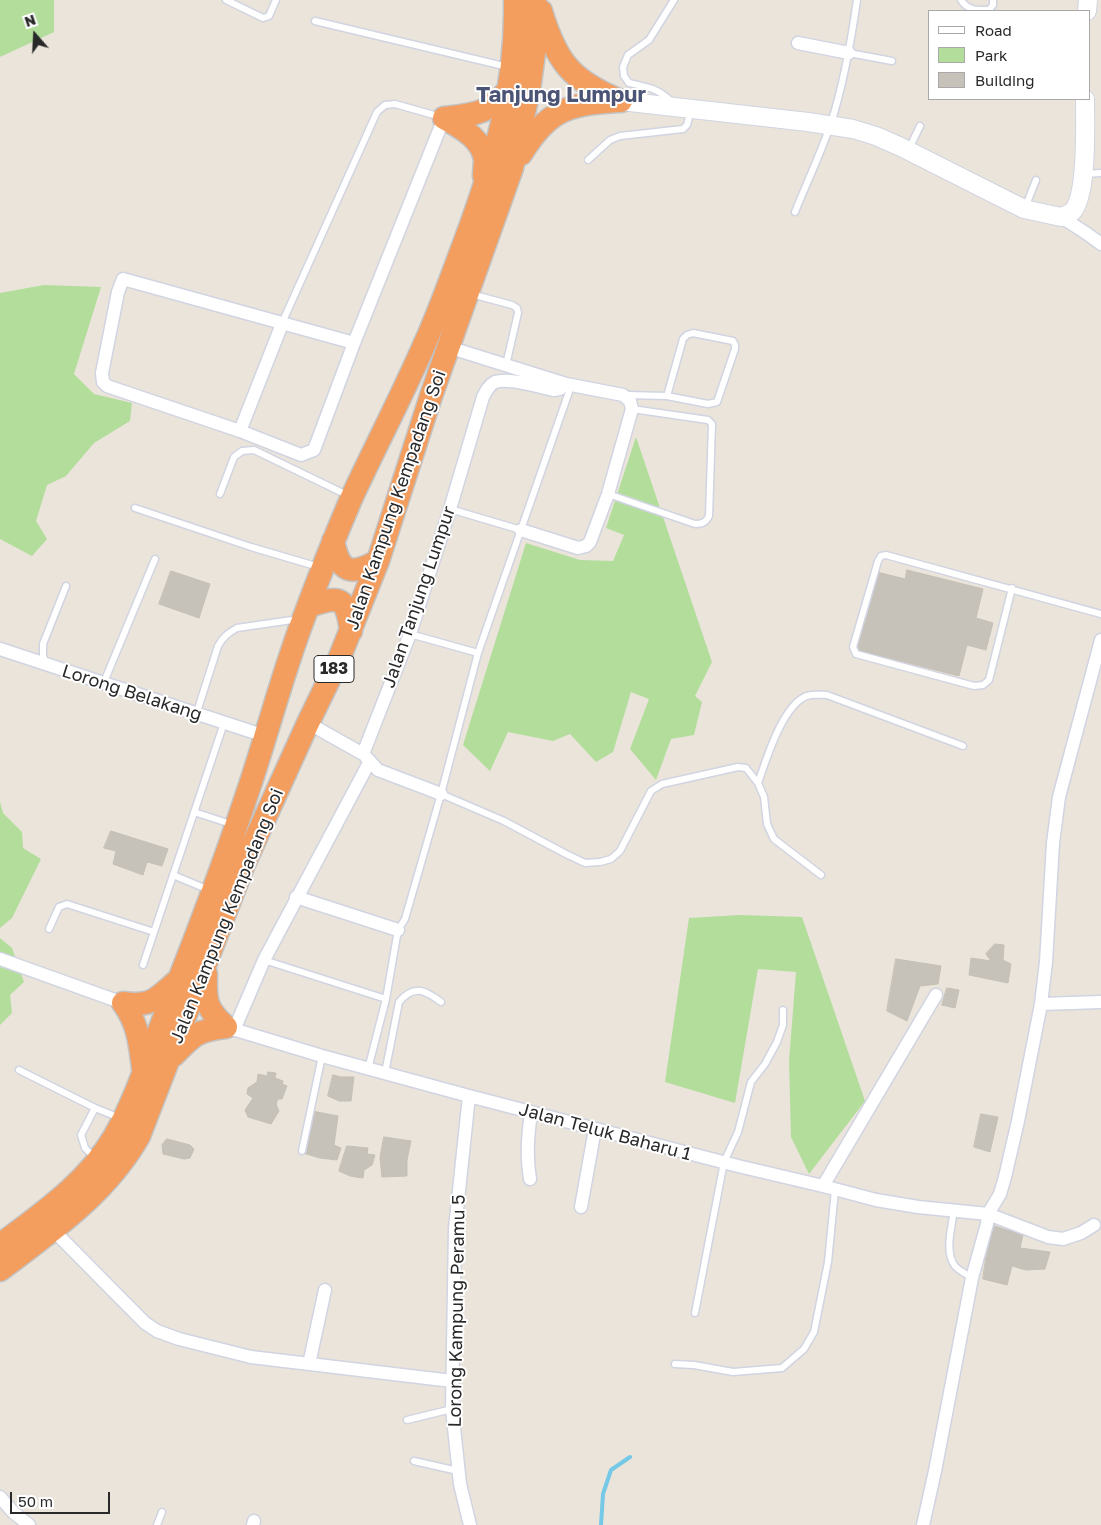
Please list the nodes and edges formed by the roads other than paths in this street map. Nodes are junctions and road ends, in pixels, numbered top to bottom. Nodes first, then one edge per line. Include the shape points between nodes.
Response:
1 (226, 0) edge
2 (244, 0) edge
3 (276, 0) edge
4 (515, 0) edge
5 (536, 0) edge
6 (674, 0) edge
7 (857, 0) edge
8 (961, 0) edge
9 (993, 0) edge
10 (240, 7) junction
11 (315, 21) dead end
12 (798, 43) dead end
13 (849, 53) junction
14 (892, 61) dead end
15 (511, 78) junction
16 (1086, 100) edge
17 (621, 101) junction
18 (685, 108) junction
19 (444, 118) junction
20 (830, 126) junction
21 (920, 126) dead end
22 (908, 150) junction
23 (588, 160) dead end
24 (512, 168) junction
25 (1101, 173) edge
26 (1083, 174) junction
27 (1036, 180) dead end
28 (483, 191) junction
29 (1024, 209) junction
30 (795, 212) dead end
31 (1061, 217) junction
32 (1101, 244) edge
33 (467, 293) junction
34 (282, 324) junction
35 (354, 343) junction
36 (448, 347) junction
37 (506, 365) junction
38 (568, 385) junction
39 (623, 395) junction
40 (667, 396) junction
41 (632, 409) junction
42 (240, 431) junction
43 (220, 494) dead end
44 (608, 494) junction
45 (352, 497) junction
46 (136, 508) dead end
47 (450, 509) junction
48 (520, 530) junction
49 (333, 541) junction
50 (155, 559) dead end
51 (378, 561) junction
52 (323, 568) junction
53 (66, 586) dead end
54 (1012, 588) junction
55 (306, 612) junction
56 (1101, 614) edge
57 (351, 631) junction
58 (410, 634) junction
59 (1101, 640) edge
60 (0, 649) edge
61 (478, 653) junction
62 (46, 665) junction
63 (104, 682) junction
64 (196, 715) junction
65 (224, 723) junction
66 (308, 723) junction
67 (265, 736) junction
68 (963, 746) dead end
69 (367, 757) junction
70 (758, 783) junction
71 (441, 794) junction
72 (194, 812) junction
73 (236, 826) junction
74 (173, 875) junction
75 (820, 875) dead end
76 (213, 891) junction
77 (296, 897) junction
78 (49, 929) dead end
79 (398, 930) junction
80 (154, 932) junction
81 (0, 959) edge
82 (264, 960) junction
83 (207, 961) junction
84 (143, 965) dead end
85 (180, 978) junction
86 (936, 995) dead end
87 (386, 999) junction
88 (123, 1002) junction
89 (441, 1002) dead end
90 (1101, 1002) edge
91 (1041, 1004) junction
92 (783, 1010) dead end
93 (230, 1028) junction
94 (322, 1056) junction
95 (169, 1060) junction
96 (368, 1069) junction
97 (19, 1070) dead end
98 (143, 1072) junction
99 (385, 1073) junction
100 (470, 1096) junction
101 (95, 1108) junction
102 (531, 1112) junction
103 (123, 1119) junction
104 (595, 1129) junction
105 (302, 1151) dead end
106 (97, 1161) junction
107 (724, 1162) junction
108 (530, 1179) dead end
109 (829, 1188) junction
110 (581, 1207) dead end
111 (954, 1210) junction
112 (988, 1214) junction
113 (1094, 1225) dead end
114 (53, 1230) junction
115 (1, 1244) edge
116 (0, 1270) edge
117 (972, 1278) junction
118 (325, 1290) dead end
119 (695, 1314) dead end
120 (309, 1364) junction
121 (675, 1364) dead end
122 (452, 1381) junction
123 (452, 1408) junction
124 (407, 1420) dead end
125 (414, 1461) dead end
126 (458, 1471) junction
127 (0, 1497) edge
128 (162, 1512) dead end
129 (29, 1525) edge
130 (158, 1525) edge
131 (470, 1525) edge
132 (923, 1525) edge

1 - 10 lane
2 - 10 lane
3 - 10 lane via 269,16 263,18
4 - 15 highway, Jalan Kampung Kempadang Soi / 183
5 - 17 highway via 549,37 566,65 596,90
5 - 24 highway, Jalan Kampung Kempadang Soi / 183 via 529,90
6 - 18 lane via 649,40 628,55 623,67 624,76 630,84 661,92
7 - 13 lane
8 - 9 lane via 970,10 989,10
11 - 15 lane
12 - 13 street
13 - 14 lane
13 - 20 lane
15 - 19 highway via 492,107 473,114
15 - 28 highway, Jalan Kampung Kempadang Soi / 183
16 - 26 street
17 - 18 street
17 - 24 highway via 581,105 553,116 540,126
18 - 20 street
18 - 23 lane via 687,125 683,129 620,136 610,140
19 - 28 highway via 467,131 479,145 485,159
19 - 34 lane via 395,104 385,105 378,112
19 - 35 street
20 - 22 street via 854,129
20 - 30 lane
21 - 22 lane
22 - 29 street
24 - 33 highway, Jalan Kampung Kempadang Soi / 183
25 - 26 lane
26 - 31 street via 1072,212
27 - 29 lane
28 - 45 highway, Jalan Kampung Kempadang Soi / 183 via 428,337
29 - 31 street
31 - 32 street
33 - 36 highway, Jalan Kampung Kempadang Soi / 183
33 - 37 lane via 516,308 518,313
34 - 35 street
34 - 42 street
34 - 42 street via 123,279 102,373 103,382
35 - 42 street via 314,450 301,455
36 - 37 street
36 - 51 highway, Jalan Kampung Kempadang Soi / 183
37 - 38 street
38 - 39 street
38 - 47 street, Jalan Tanjung Lumpur via 554,390 506,380 495,382 488,388
38 - 48 lane
39 - 40 lane
39 - 41 street via 630,401
40 - 40 lane via 683,339 687,335 693,333 732,341 735,349 717,402 708,404
41 - 44 street
41 - 44 lane via 708,420 712,424 709,516 702,524 696,524
43 - 45 lane via 234,457 242,451 254,450
44 - 48 street via 586,546 578,548
45 - 49 highway, Jalan Kampung Kempadang Soi / 183
46 - 52 lane
47 - 48 lane
47 - 58 street, Jalan Tanjung Lumpur
48 - 61 lane
49 - 51 highway via 339,562 349,569 362,569
49 - 52 highway, Jalan Kampung Kempadang Soi / 183
50 - 63 lane
51 - 57 highway, Jalan Kampung Kempadang Soi / 183
52 - 55 highway, Jalan Kampung Kempadang Soi / 183
53 - 62 lane via 43,644
54 - 54 lane via 989,680 983,685 974,686 853,651 881,556
54 - 56 lane
55 - 57 highway via 329,600 339,601 346,607
55 - 64 lane via 237,628 221,639
55 - 67 highway, Jalan Kampung Kempadang Soi / 183
57 - 66 highway, Jalan Kampung Kempadang Soi / 183
58 - 61 lane
58 - 69 street, Jalan Tanjung Lumpur
59 - 91 street via 1058,797
60 - 62 street, Lorong Belakang
61 - 71 lane
62 - 63 street, Lorong Belakang
63 - 64 street, Lorong Belakang
64 - 65 street, Lorong Belakang
65 - 67 street, Lorong Belakang
65 - 72 lane
66 - 69 street
66 - 83 highway, Jalan Kampung Kempadang Soi / 183 via 244,864
67 - 73 highway, Jalan Kampung Kempadang Soi / 183
68 - 70 lane via 827,695 813,694 793,706 774,740
69 - 71 street via 378,770
69 - 77 street, Jalan Tanjung Lumpur
70 - 71 lane via 746,768 738,767 662,784 652,791 620,851 605,860 585,863 504,821
70 - 75 lane via 764,797 767,824 774,839
71 - 79 lane via 404,920
72 - 73 lane
72 - 74 lane
73 - 76 highway, Jalan Kampung Kempadang Soi / 183
74 - 76 lane
74 - 80 lane
76 - 85 highway, Jalan Kampung Kempadang Soi / 183
77 - 79 street
77 - 82 street, Jalan Tanjung Lumpur
78 - 80 lane via 59,907 67,904
79 - 87 lane
80 - 84 lane
81 - 88 street
82 - 87 lane
82 - 93 street, Jalan Tanjung Lumpur
83 - 93 highway via 205,999 208,1008
83 - 95 highway, Jalan Kampung Kempadang Soi / 183
85 - 88 highway via 147,1003
85 - 98 highway, Jalan Kampung Kempadang Soi / 183
86 - 109 street
87 - 96 lane
88 - 98 highway via 136,1025
89 - 99 lane via 429,993 413,991 399,1002
90 - 91 street
91 - 112 street via 1010,1158 1000,1194
92 - 107 lane via 783,1025 777,1042 751,1082 738,1132
93 - 94 street, Jalan Teluk Baharu 1
93 - 95 highway via 208,1029 197,1034
94 - 96 street, Jalan Teluk Baharu 1
94 - 105 lane
95 - 114 highway, Jalan Kampung Kempadang Soi / 183 via 129,1155 107,1182
96 - 99 street, Jalan Teluk Baharu 1
97 - 101 lane
98 - 103 highway, Jalan Kampung Kempadang Soi / 183
99 - 100 street, Jalan Teluk Baharu 1
100 - 102 street, Jalan Teluk Baharu 1
100 - 122 street, Lorong Kampung Peramu 5 via 455,1228
101 - 103 lane
101 - 106 lane via 81,1135 85,1148
102 - 104 street, Jalan Teluk Baharu 1
102 - 108 street via 527,1155
103 - 106 highway, Jalan Kampung Kempadang Soi / 183
104 - 107 street, Jalan Teluk Baharu 1
104 - 110 street
106 - 115 highway, Jalan Kampung Kempadang Soi / 183 via 60,1198
107 - 109 street, Jalan Teluk Baharu 1
107 - 119 lane
109 - 111 street, Jalan Teluk Baharu 1 via 876,1200
109 - 121 lane via 828,1262 814,1332 804,1349 782,1368 733,1372
111 - 112 street, Jalan Teluk Baharu 1
111 - 117 lane via 949,1246 951,1257 955,1266
112 - 113 street, Jalan Teluk Baharu 1 via 1048,1238 1063,1239
112 - 117 street
114 - 116 highway, Jalan Kampung Kempadang Soi / 183
114 - 120 street via 156,1331 251,1357
117 - 132 street
118 - 120 street
120 - 122 street
122 - 123 street, Lorong Kampung Peramu 5
123 - 124 lane
123 - 126 street, Lorong Kampung Peramu 5
125 - 126 lane
126 - 131 street, Lorong Kampung Peramu 5
127 - 129 street
128 - 130 lane

